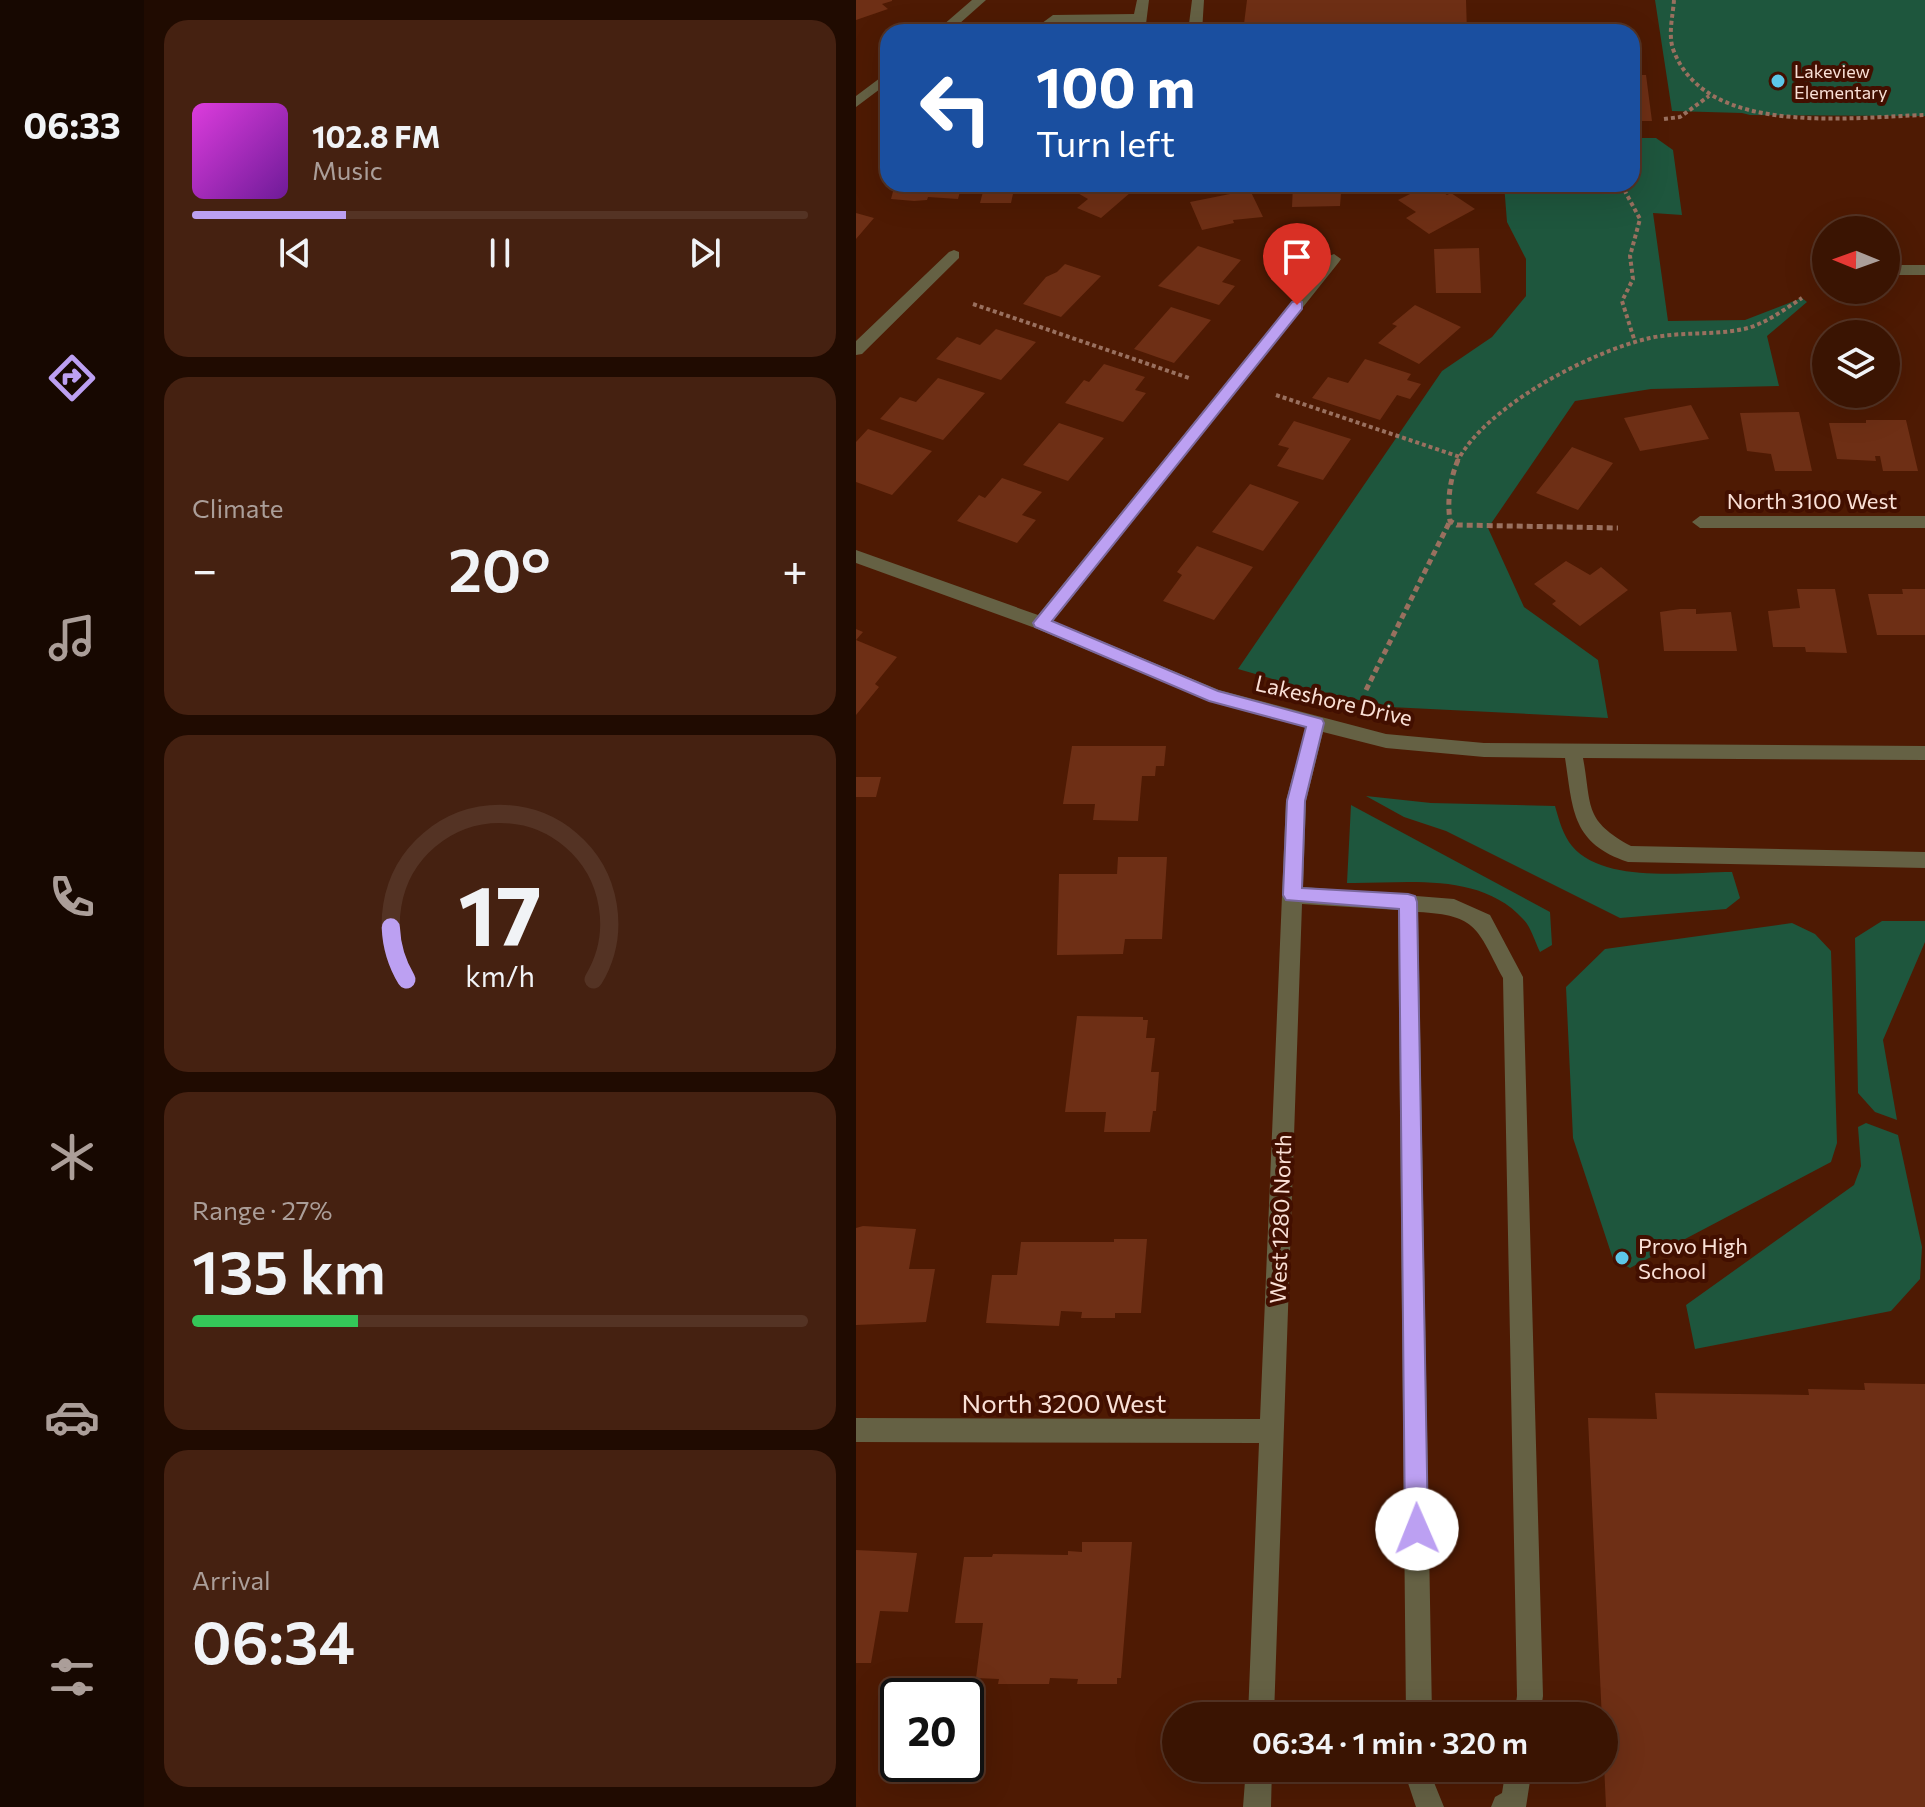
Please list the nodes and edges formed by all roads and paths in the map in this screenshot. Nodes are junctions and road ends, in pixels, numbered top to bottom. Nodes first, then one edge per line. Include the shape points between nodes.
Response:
1 (980, 0) edge
2 (1143, 0) edge
3 (1198, 0) edge
4 (1674, 0) edge
5 (952, 24) edge
6 (1047, 24) edge
7 (1125, 24) edge
8 (1139, 24) edge
9 (1196, 24) edge
10 (880, 82) edge
11 (860, 96) edge
12 (1709, 96) junction
13 (880, 97) edge
14 (1925, 115) edge
15 (1664, 119) dead end
16 (1627, 192) edge
17 (954, 255) dead end
18 (1334, 259) dead end
19 (1900, 270) edge
20 (1925, 270) edge
21 (1802, 298) dead end
22 (973, 304) dead end
23 (1635, 342) junction
24 (856, 350) edge
25 (1189, 378) dead end
26 (1276, 395) dead end
27 (1460, 457) junction
28 (1450, 521) junction
29 (1700, 522) dead end
30 (1925, 522) edge
31 (1618, 528) dead end
32 (856, 556) edge
33 (1041, 623) junction
34 (1366, 690) dead end
35 (1316, 723) junction
36 (1573, 752) junction
37 (1925, 753) edge
38 (1925, 860) edge
39 (1292, 895) junction
40 (1408, 902) junction
41 (856, 1430) edge
42 (1272, 1431) junction
43 (1262, 1702) edge
44 (1419, 1702) edge
45 (1529, 1702) edge
46 (1258, 1782) edge
47 (1421, 1782) edge
48 (1517, 1782) edge
49 (1257, 1807) edge
50 (1430, 1807) edge
51 (1505, 1807) edge

1 - 5 street
2 - 8 street
3 - 9 street
4 - 12 path via 1672,47 1689,82
6 - 7 street via 1053,19
10 - 11 street
11 - 13 street
12 - 14 path via 1769,116
12 - 15 path via 1680,117
16 - 23 path via 1640,222 1628,264 1633,279 1622,301
17 - 24 street
18 - 33 street
19 - 20 street
21 - 23 path via 1739,330 1665,334
22 - 25 path
23 - 27 path via 1530,393 1484,428
26 - 27 path
27 - 28 path via 1447,511
28 - 31 path
28 - 34 path
29 - 30 street, North 3100 West
32 - 33 street, Lakeshore Drive
33 - 35 street, Lakeshore Drive via 1215,696
35 - 36 street, Lakeshore Drive via 1386,741
35 - 39 street, West 1280 North via 1296,801
36 - 37 street, Lakeshore Drive
36 - 38 street via 1585,824 1628,854
39 - 40 street
39 - 42 street, West 1280 North
40 - 44 street
40 - 45 street via 1447,905 1483,921 1513,977
41 - 42 street, North 3200 West
42 - 43 street, West 1280 North
46 - 49 street
47 - 50 street
48 - 51 street via 1515,1801

